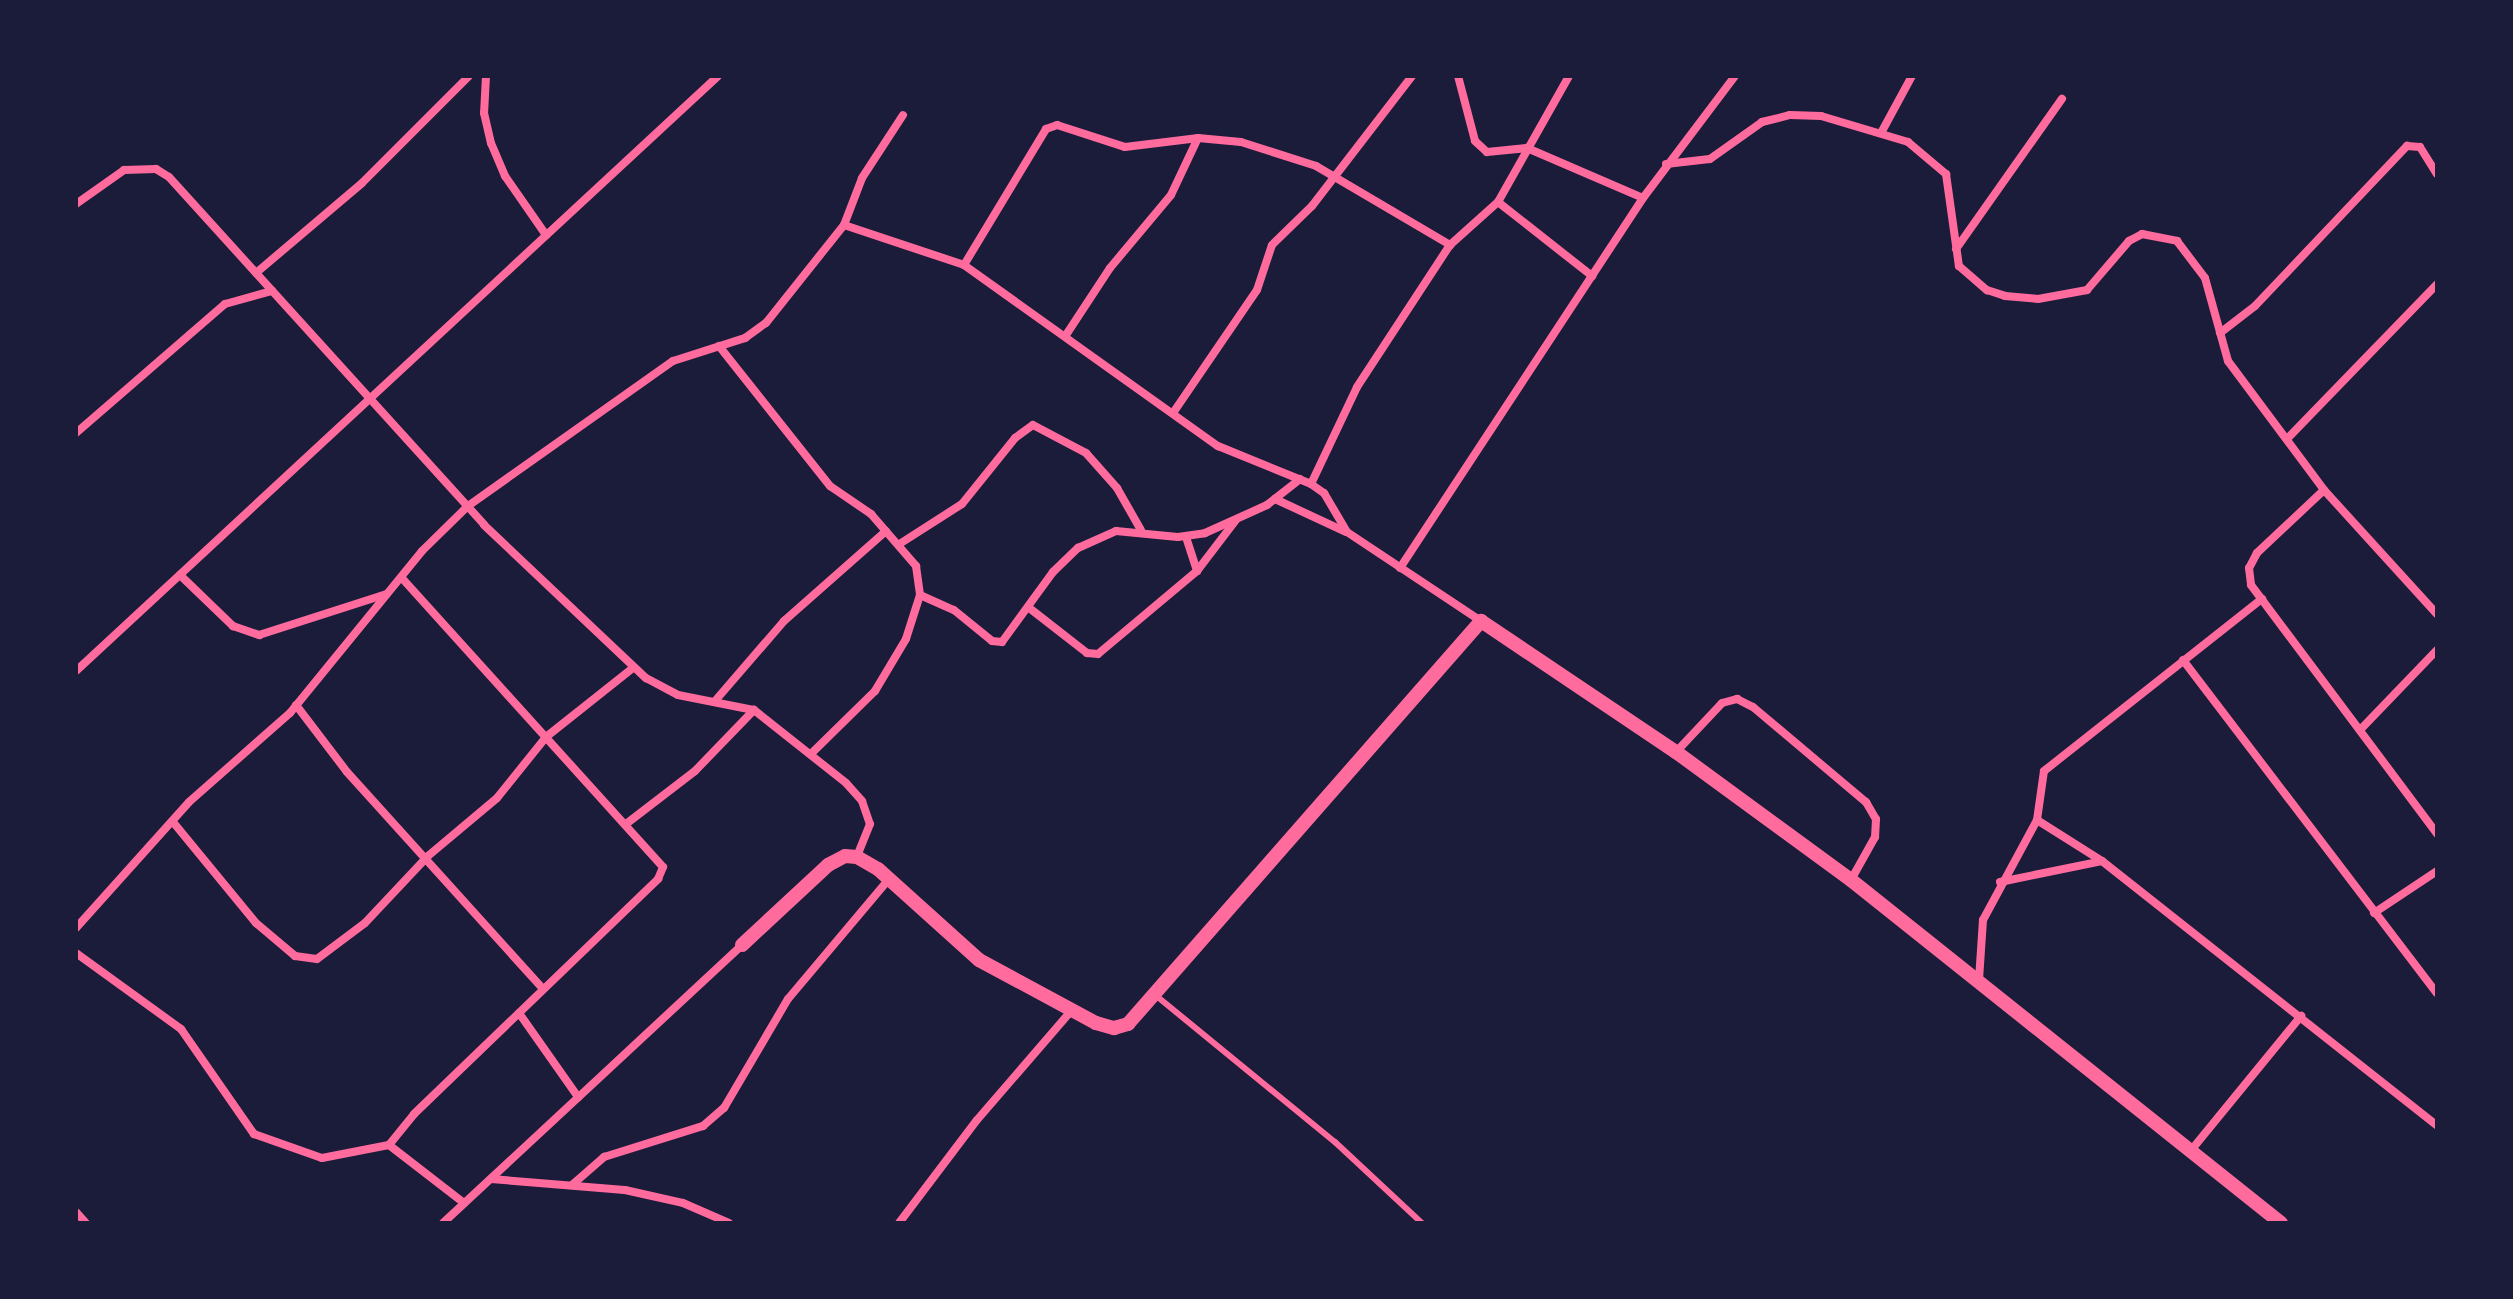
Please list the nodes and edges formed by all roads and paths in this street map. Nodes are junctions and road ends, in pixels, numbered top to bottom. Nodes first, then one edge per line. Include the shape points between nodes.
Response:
1 (469, 76) edge
2 (486, 76) edge
3 (718, 76) edge
4 (1412, 76) edge
5 (1458, 76) edge
6 (1569, 76) edge
7 (1735, 76) edge
8 (1912, 76) edge
9 (2062, 99) dead end
10 (903, 115) dead end
11 (1881, 133) junction
12 (1198, 138) junction
13 (1527, 148) junction
14 (1666, 164) junction
15 (2437, 174) edge
16 (1334, 177) junction
17 (1643, 198) junction
18 (1498, 202) junction
19 (76, 204) edge
20 (844, 225) junction
21 (546, 235) junction
22 (1450, 245) junction
23 (1955, 250) junction
24 (964, 265) junction
25 (256, 273) junction
26 (1592, 276) junction
27 (2437, 284) edge
28 (272, 291) junction
29 (2220, 333) junction
30 (1066, 335) junction
31 (719, 346) junction
32 (372, 401) junction
33 (1173, 413) junction
34 (76, 433) edge
35 (2288, 438) junction
36 (1300, 479) junction
37 (1311, 484) junction
38 (2324, 490) junction
39 (1275, 499) junction
40 (468, 506) junction
41 (1237, 519) junction
42 (1141, 530) junction
43 (886, 531) junction
44 (1347, 532) junction
45 (1186, 537) junction
46 (901, 543) junction
47 (1400, 568) junction
48 (1197, 571) junction
49 (180, 575) junction
50 (402, 578) junction
51 (388, 594) junction
52 (920, 595) junction
53 (2262, 599) junction
54 (1028, 607) junction
55 (2437, 614) edge
56 (1481, 621) junction
57 (2437, 650) edge
58 (2183, 660) junction
59 (634, 667) junction
60 (76, 671) edge
61 (715, 701) junction
62 (296, 705) junction
63 (754, 710) junction
64 (2360, 730) junction
65 (546, 737) junction
66 (1676, 752) junction
67 (812, 753) junction
68 (2037, 820) junction
69 (173, 822) junction
70 (626, 824) junction
71 (2437, 834) edge
72 (428, 856) junction
73 (857, 857) junction
74 (2102, 861) junction
75 (2437, 871) edge
76 (889, 879) junction
77 (1851, 880) junction
78 (2000, 882) junction
79 (2374, 913) junction
80 (76, 928) edge
81 (742, 945) joint
82 (76, 953) edge
83 (1979, 980) junction
84 (543, 989) junction
85 (2437, 993) edge
86 (1154, 994) junction
87 (1072, 1010) junction
88 (519, 1013) junction
89 (2301, 1016) junction
90 (578, 1097) junction
91 (2437, 1126) edge
92 (389, 1145) junction
93 (2193, 1148) junction
94 (491, 1179) junction
95 (572, 1185) junction
96 (464, 1203) junction
97 (76, 1212) edge
98 (86, 1223) edge
99 (443, 1223) edge
100 (729, 1223) edge
101 (899, 1223) edge
102 (1422, 1223) edge
103 (2281, 1223) edge

1 - 25 street via 362,183
2 - 21 street via 484,113 491,143 505,176
3 - 21 street
4 - 16 street
5 - 13 street via 1475,141 1487,152
6 - 13 street
7 - 14 street
8 - 11 street
9 - 23 street
10 - 20 street via 862,178
11 - 14 street via 1821,116 1790,115 1762,122 1710,159
11 - 23 street via 1908,142 1946,174
12 - 16 street via 1241,142
12 - 24 street via 1125,147 1057,125 1046,129
12 - 30 street via 1171,195 1110,268
13 - 17 street
13 - 18 street
14 - 17 street
15 - 29 street via 2420,147 2407,146 2255,306
16 - 22 street
16 - 33 street via 1272,245 1257,290
17 - 26 street
18 - 22 street
18 - 26 street
19 - 25 street via 124,170 156,169
20 - 24 street
20 - 31 street via 766,323 745,338
21 - 32 street
22 - 37 street via 1357,387
23 - 29 street via 1959,266 1987,290 2038,299 2087,290 2129,241 2142,234 2162,235 2191,253 2205,278
24 - 30 street
25 - 28 street
26 - 47 street
27 - 35 street
28 - 32 street
28 - 34 street via 225,304
29 - 35 street via 2228,361
30 - 33 street
31 - 40 street via 673,361
31 - 43 street via 830,486
32 - 40 street
32 - 49 street
33 - 36 street via 1218,446
35 - 38 street
36 - 37 street
36 - 39 street
37 - 44 street via 1324,493
38 - 53 street via 2257,553 2249,568 2251,585
38 - 55 street
39 - 41 street
39 - 44 street
40 - 50 street
40 - 59 street
41 - 45 street
41 - 48 street
42 - 45 street
42 - 46 street via 1117,488 1086,453 1033,425 1006,448 962,504
42 - 54 street via 1116,531 1078,548
43 - 46 street
43 - 61 street via 784,621
44 - 47 street
45 - 48 street
46 - 52 street via 916,566
47 - 56 street
48 - 54 street via 1098,654 1087,653
49 - 51 street via 233,626 259,635
49 - 60 street
50 - 51 street
50 - 65 street
51 - 62 street
52 - 54 street via 954,610 992,641 1002,642
52 - 67 street via 906,639 875,691
53 - 58 street
53 - 64 street
56 - 66 street
56 - 86 street
57 - 64 street
58 - 68 street via 2044,771
58 - 79 street
59 - 61 street via 678,695
59 - 65 street
61 - 63 street
62 - 69 street
62 - 72 street via 347,772
63 - 67 street
63 - 70 street via 695,771
64 - 71 street
65 - 70 street
65 - 72 street via 497,798
66 - 77 street
66 - 77 street via 1722,703 1737,699 1753,707 1866,802 1876,819 1875,837
67 - 73 street via 862,801 870,824
68 - 74 street
68 - 78 street
69 - 72 street via 256,923 295,956 317,959 353,932
69 - 80 street
70 - 84 street via 659,859 658,879
72 - 84 street via 468,912
73 - 76 street
73 - 81 street via 845,856 828,865
74 - 78 street
74 - 89 street
75 - 79 street
76 - 87 street via 979,960
76 - 95 street via 788,999 724,1108 703,1126 604,1157
77 - 83 street
78 - 83 street via 1983,920
79 - 85 street
81 - 90 street
82 - 92 street via 94,961 181,1029 254,1134 322,1158
83 - 93 street
84 - 88 street
86 - 87 street via 1128,1024 1114,1028
86 - 102 lane via 1335,1142
87 - 101 street via 977,1120
88 - 90 street
88 - 92 street
89 - 91 street
89 - 93 street
90 - 94 street
92 - 96 street
93 - 103 street
94 - 95 street
94 - 96 street
95 - 100 street via 645,1193
96 - 99 street
97 - 98 street

